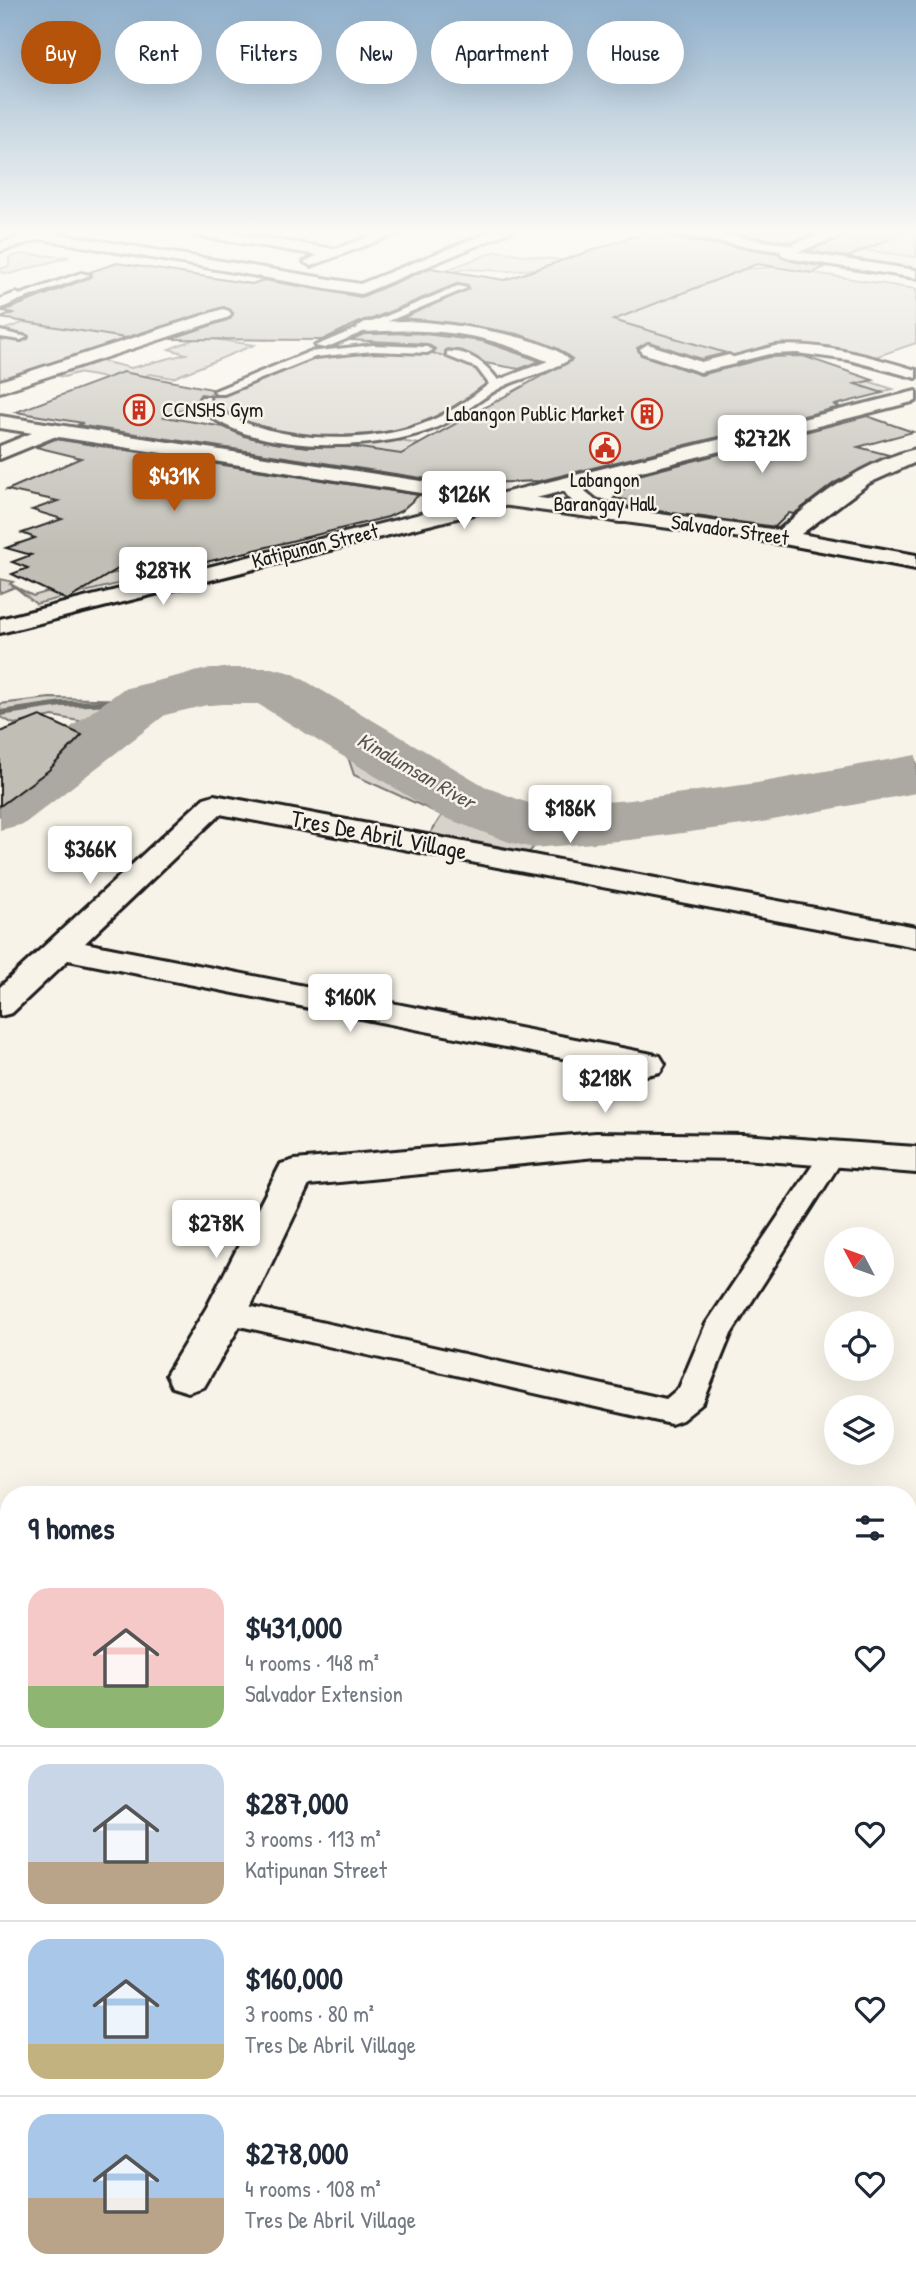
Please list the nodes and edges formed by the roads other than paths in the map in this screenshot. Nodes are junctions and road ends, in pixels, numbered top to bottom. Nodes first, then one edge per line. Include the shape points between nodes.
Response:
1 (151, 338) edge
2 (341, 338) edge
3 (355, 338) edge
4 (498, 338) edge
5 (373, 348) junction
6 (648, 349) dead end
7 (427, 350) dead end
8 (313, 354) junction
9 (450, 354) dead end
10 (904, 356) dead end
11 (560, 360) joint
12 (729, 360) joint
13 (881, 363) junction
14 (481, 365) junction
15 (540, 368) junction
16 (916, 374) edge
17 (496, 386) junction
18 (0, 387) edge
19 (220, 391) dead end
20 (916, 396) edge
21 (205, 400) dead end
22 (0, 422) edge
23 (54, 430) junction
24 (281, 436) junction
25 (0, 453) edge
26 (916, 455) edge
27 (244, 460) junction
28 (871, 473) junction
29 (584, 479) junction
30 (905, 479) dead end
31 (413, 485) junction
32 (502, 499) junction
33 (624, 516) junction
34 (416, 521) junction
35 (784, 537) junction
36 (916, 562) edge
37 (0, 626) edge
38 (916, 937) edge
39 (63, 949) junction
40 (0, 1006) edge
41 (647, 1065) dead end
42 (833, 1154) junction
43 (916, 1160) edge
44 (226, 1312) junction
45 (188, 1375) dead end

1 - 18 street
2 - 8 lane
3 - 5 lane via 353,341
4 - 11 street
5 - 7 lane
5 - 8 lane
6 - 12 street via 700,367
8 - 19 lane
9 - 14 lane
10 - 13 lane
11 - 15 lane
12 - 13 lane via 784,349
13 - 16 lane
14 - 15 lane via 505,370
14 - 17 lane
15 - 17 lane
17 - 24 lane via 475,402 420,429 384,439
20 - 29 street, Katipunan Street
21 - 24 lane via 203,404 212,414 240,427
22 - 23 street, Salvador Street
23 - 25 street
23 - 27 street, Salvador Street
24 - 27 lane
26 - 28 street
27 - 31 street, Salvador Street
28 - 30 street
28 - 35 street via 828,500
29 - 32 street, Katipunan Street
29 - 33 street via 573,490 579,499
31 - 32 street, Salvador Street
31 - 34 street via 433,499 431,508
32 - 33 street, Salvador Street
32 - 34 street, Katipunan Street
33 - 35 street, Salvador Street
34 - 37 street, Katipunan Street
35 - 36 street, Salvador Street
38 - 39 street, Tres De Abril Village via 214,804
39 - 40 street, Tres De Abril Village
39 - 41 street
42 - 43 street
42 - 44 street via 743,1147 596,1145 295,1173
42 - 44 lane via 717,1332 692,1395 671,1412
44 - 45 street

